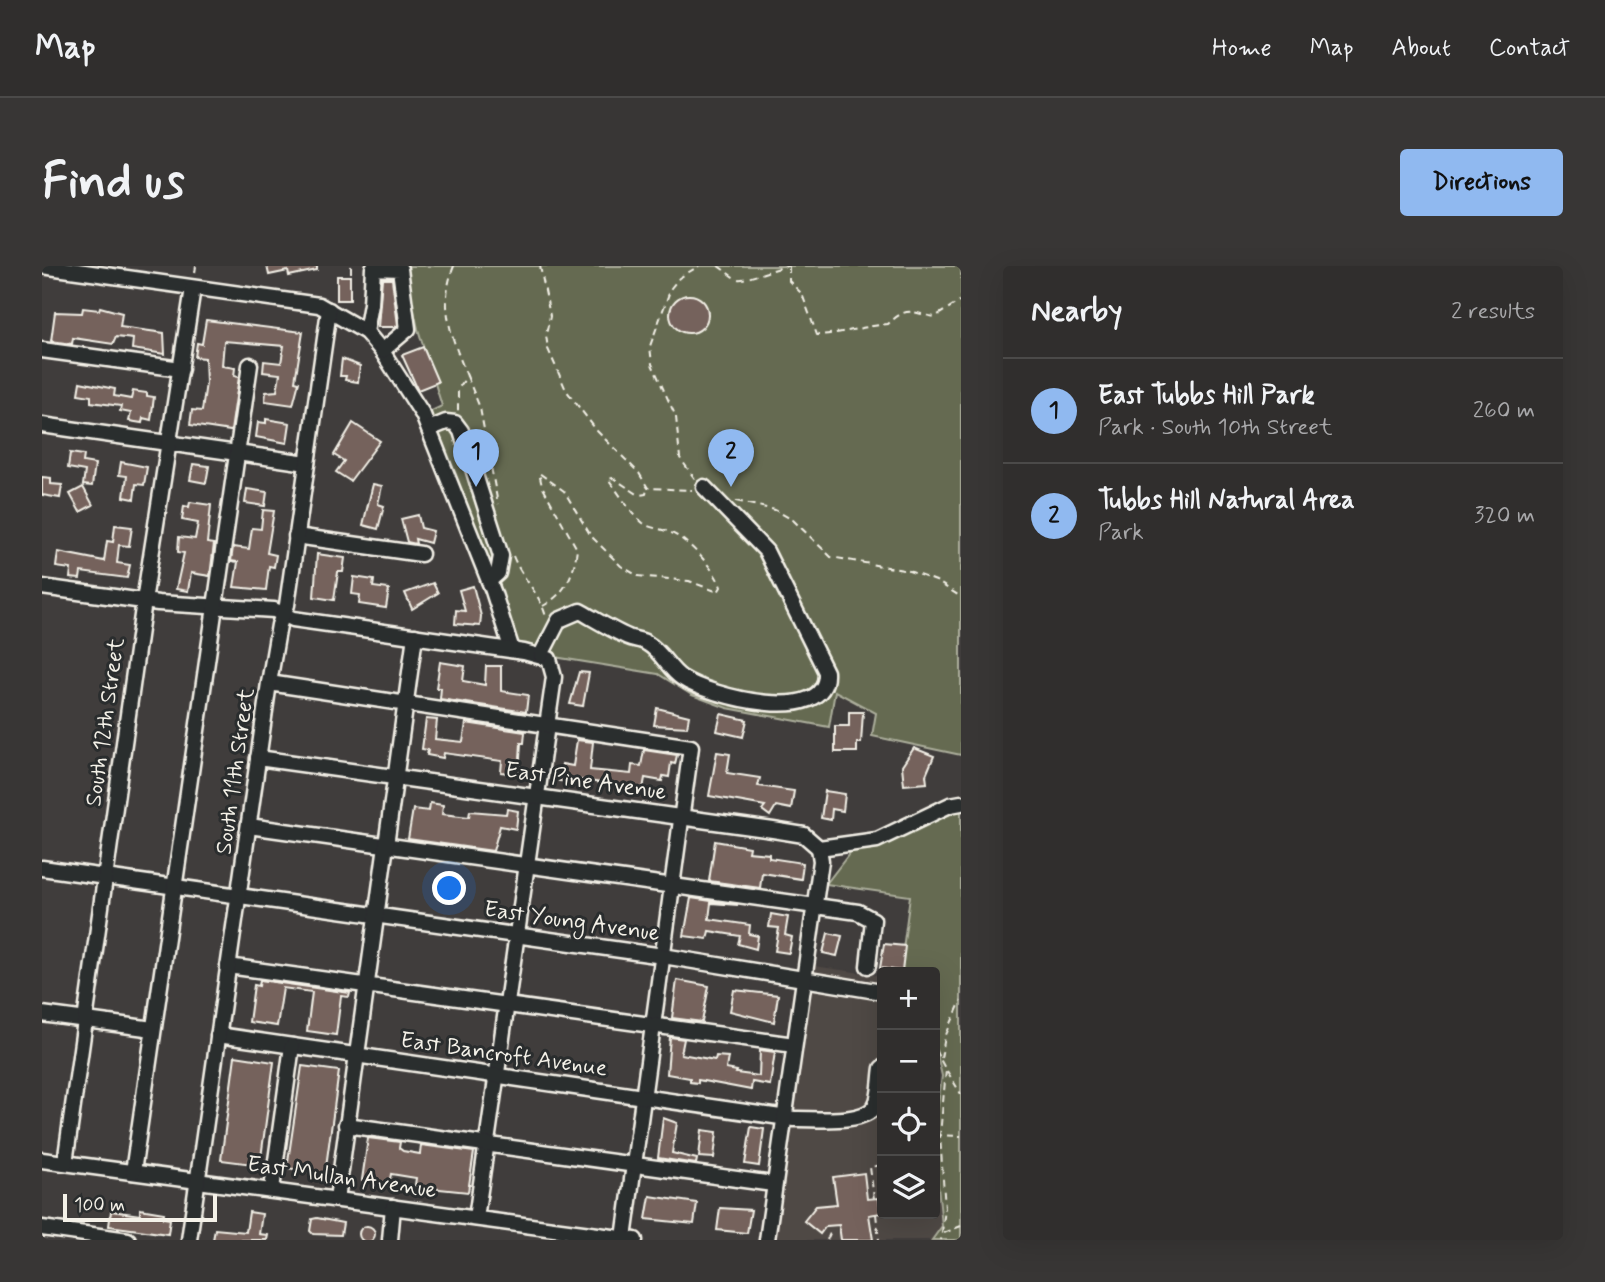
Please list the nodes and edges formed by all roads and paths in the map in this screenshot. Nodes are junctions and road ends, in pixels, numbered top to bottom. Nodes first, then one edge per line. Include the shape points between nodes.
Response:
1 (42, 266) edge
2 (351, 266) edge
3 (454, 266) edge
4 (540, 266) edge
5 (699, 266) edge
6 (718, 266) edge
7 (788, 266) edge
8 (351, 275) dead end
9 (193, 288) junction
10 (961, 300) edge
11 (329, 310) junction
12 (366, 332) junction
13 (42, 350) edge
14 (382, 351) junction
15 (250, 365) dead end
16 (181, 369) junction
17 (467, 376) junction
18 (454, 423) junction
19 (42, 425) edge
20 (429, 429) junction
21 (170, 444) junction
22 (238, 453) junction
23 (307, 463) junction
24 (704, 487) junction
25 (648, 488) junction
26 (735, 501) dead end
27 (499, 511) dead end
28 (296, 536) junction
29 (510, 548) dead end
30 (421, 554) dead end
31 (489, 581) junction
32 (42, 587) edge
33 (961, 597) edge
34 (144, 601) junction
35 (217, 606) junction
36 (543, 606) junction
37 (284, 615) junction
38 (415, 636) junction
39 (552, 636) junction
40 (512, 650) junction
41 (546, 659) junction
42 (270, 683) junction
43 (407, 704) junction
44 (547, 725) junction
45 (258, 758) junction
46 (397, 776) junction
47 (537, 796) junction
48 (961, 803) edge
49 (681, 817) junction
50 (248, 826) junction
51 (387, 846) junction
52 (819, 848) junction
53 (527, 866) junction
54 (42, 868) edge
55 (105, 877) junction
56 (173, 887) junction
57 (672, 887) junction
58 (238, 896) junction
59 (814, 906) junction
60 (376, 916) junction
61 (517, 936) junction
62 (663, 956) junction
63 (228, 966) junction
64 (868, 966) dead end
65 (804, 977) junction
66 (367, 985) junction
67 (877, 991) edge
68 (961, 1001) edge
69 (507, 1004) junction
70 (42, 1014) edge
71 (85, 1020) junction
72 (654, 1027) junction
73 (153, 1029) junction
74 (218, 1035) junction
75 (794, 1045) junction
76 (292, 1046) junction
77 (357, 1056) junction
78 (941, 1061) joint
79 (946, 1070) junction
80 (497, 1075) junction
81 (878, 1093) edge
82 (961, 1094) edge
83 (643, 1096) junction
84 (783, 1117) junction
85 (346, 1125) junction
86 (940, 1135) junction
87 (961, 1136) edge
88 (487, 1145) junction
89 (42, 1160) edge
90 (65, 1163) junction
91 (634, 1165) junction
92 (877, 1166) edge
93 (133, 1172) junction
94 (197, 1179) junction
95 (773, 1184) junction
96 (272, 1189) junction
97 (337, 1199) junction
98 (874, 1199) dead end
99 (393, 1207) junction
100 (876, 1214) dead end
101 (476, 1218) junction
102 (961, 1226) edge
103 (42, 1228) edge
104 (831, 1231) dead end
105 (943, 1233) junction
106 (561, 1235) edge
107 (630, 1239) edge
108 (128, 1240) edge
109 (189, 1240) edge
110 (390, 1240) edge
111 (767, 1240) edge
112 (827, 1240) edge
113 (879, 1240) edge
114 (941, 1240) edge

1 - 9 street
2 - 8 path
3 - 17 path via 447,283 446,316
4 - 25 path via 550,316 548,349 566,390
5 - 24 path via 671,288 650,346 652,364 676,417 680,458
6 - 7 path via 735,279 746,280
7 - 10 path via 789,281 802,294 817,335 888,324 906,311 935,317
9 - 11 street
9 - 16 street, South 12th Street
11 - 12 street
11 - 23 street, South 11th Street
12 - 14 street
12 - 14 street via 373,268 400,269 408,329
13 - 16 street
14 - 20 street
15 - 22 street
16 - 21 street, South 12th Street
17 - 18 path via 458,388 460,407
17 - 27 path via 480,408
18 - 20 street
18 - 31 street via 461,431 501,556 498,573
19 - 21 street
20 - 31 street
21 - 22 street
21 - 34 street, South 12th Street
22 - 23 street
22 - 35 street
23 - 28 street, South 11th Street
24 - 25 path via 680,491
24 - 39 street via 766,551 826,672 820,694 764,703 718,692 681,678 649,644 580,611 559,620
25 - 36 path via 642,495 608,479 644,524 670,532 713,568 721,587 718,592 689,581 638,576 621,565 590,536 564,491 539,473 577,549 569,581 556,599
26 - 33 path via 775,510 793,520 831,557 909,571
28 - 30 street
28 - 37 street, South 11th Street
29 - 36 path via 520,575 536,590
31 - 40 street
32 - 34 street
34 - 35 street
34 - 55 street, South 12th Street
35 - 37 street via 274,610
35 - 56 street
36 - 39 path
37 - 38 street
37 - 42 street, South 11th Street
38 - 40 street
38 - 43 street
39 - 41 street
40 - 41 street
41 - 44 street via 554,677
42 - 43 street
42 - 45 street, South 11th Street
43 - 44 street
43 - 46 street
44 - 47 street
44 - 49 street via 691,747
45 - 46 street, East Pine Avenue
45 - 50 street, South 11th Street
46 - 47 street, East Pine Avenue
46 - 51 street
47 - 49 street, East Pine Avenue
47 - 53 street
48 - 52 street via 877,840
49 - 52 street, East Pine Avenue via 804,835
49 - 57 street
50 - 51 street
50 - 58 street, South 11th Street
51 - 53 street
51 - 60 street
52 - 59 street
53 - 57 street
53 - 61 street
54 - 55 street, East Young Avenue
55 - 56 street, East Young Avenue
55 - 71 street, South 12th Street
56 - 58 street, East Young Avenue
56 - 73 street
57 - 59 street
57 - 62 street
58 - 60 street, East Young Avenue
58 - 63 street, South 11th Street
59 - 64 street via 858,912 873,920
59 - 65 street
60 - 61 street, East Young Avenue
60 - 66 street
61 - 62 street, East Young Avenue
61 - 69 street
62 - 65 street, East Young Avenue
62 - 72 street
63 - 66 street
63 - 74 street, South 11th Street
65 - 67 street, East Young Avenue
65 - 75 street
66 - 69 street
66 - 77 street
68 - 78 path via 945,1037
69 - 72 street
69 - 80 street
70 - 71 street
71 - 73 street
71 - 90 street, South 12th Street
72 - 75 street
72 - 83 street
73 - 93 street
74 - 76 street, East Bancroft Avenue
74 - 94 street, South 11th Street
75 - 84 street
76 - 77 street, East Bancroft Avenue
76 - 96 street
77 - 80 street, East Bancroft Avenue
77 - 85 street
78 - 79 path
79 - 82 path
79 - 86 path
80 - 83 street, East Bancroft Avenue
80 - 88 street
81 - 84 street, East Bancroft Avenue via 869,1112 842,1119
83 - 84 street, East Bancroft Avenue
83 - 91 street
84 - 95 street
85 - 88 street
85 - 97 street
86 - 87 path
86 - 105 path
88 - 91 street
88 - 101 street
89 - 90 street, East Mullan Avenue
90 - 93 street, East Mullan Avenue
91 - 95 street
91 - 107 street
92 - 98 path via 870,1167
93 - 94 street, East Mullan Avenue
94 - 96 street, East Mullan Avenue
94 - 109 street, South 11th Street
95 - 111 street
96 - 97 street, East Mullan Avenue
97 - 99 street, East Mullan Avenue
99 - 101 street, East Mullan Avenue
99 - 110 street
100 - 113 path
101 - 106 street, East Mullan Avenue
102 - 105 path
103 - 108 street
104 - 112 path
105 - 114 path
106 - 107 street, East Mullan Avenue

